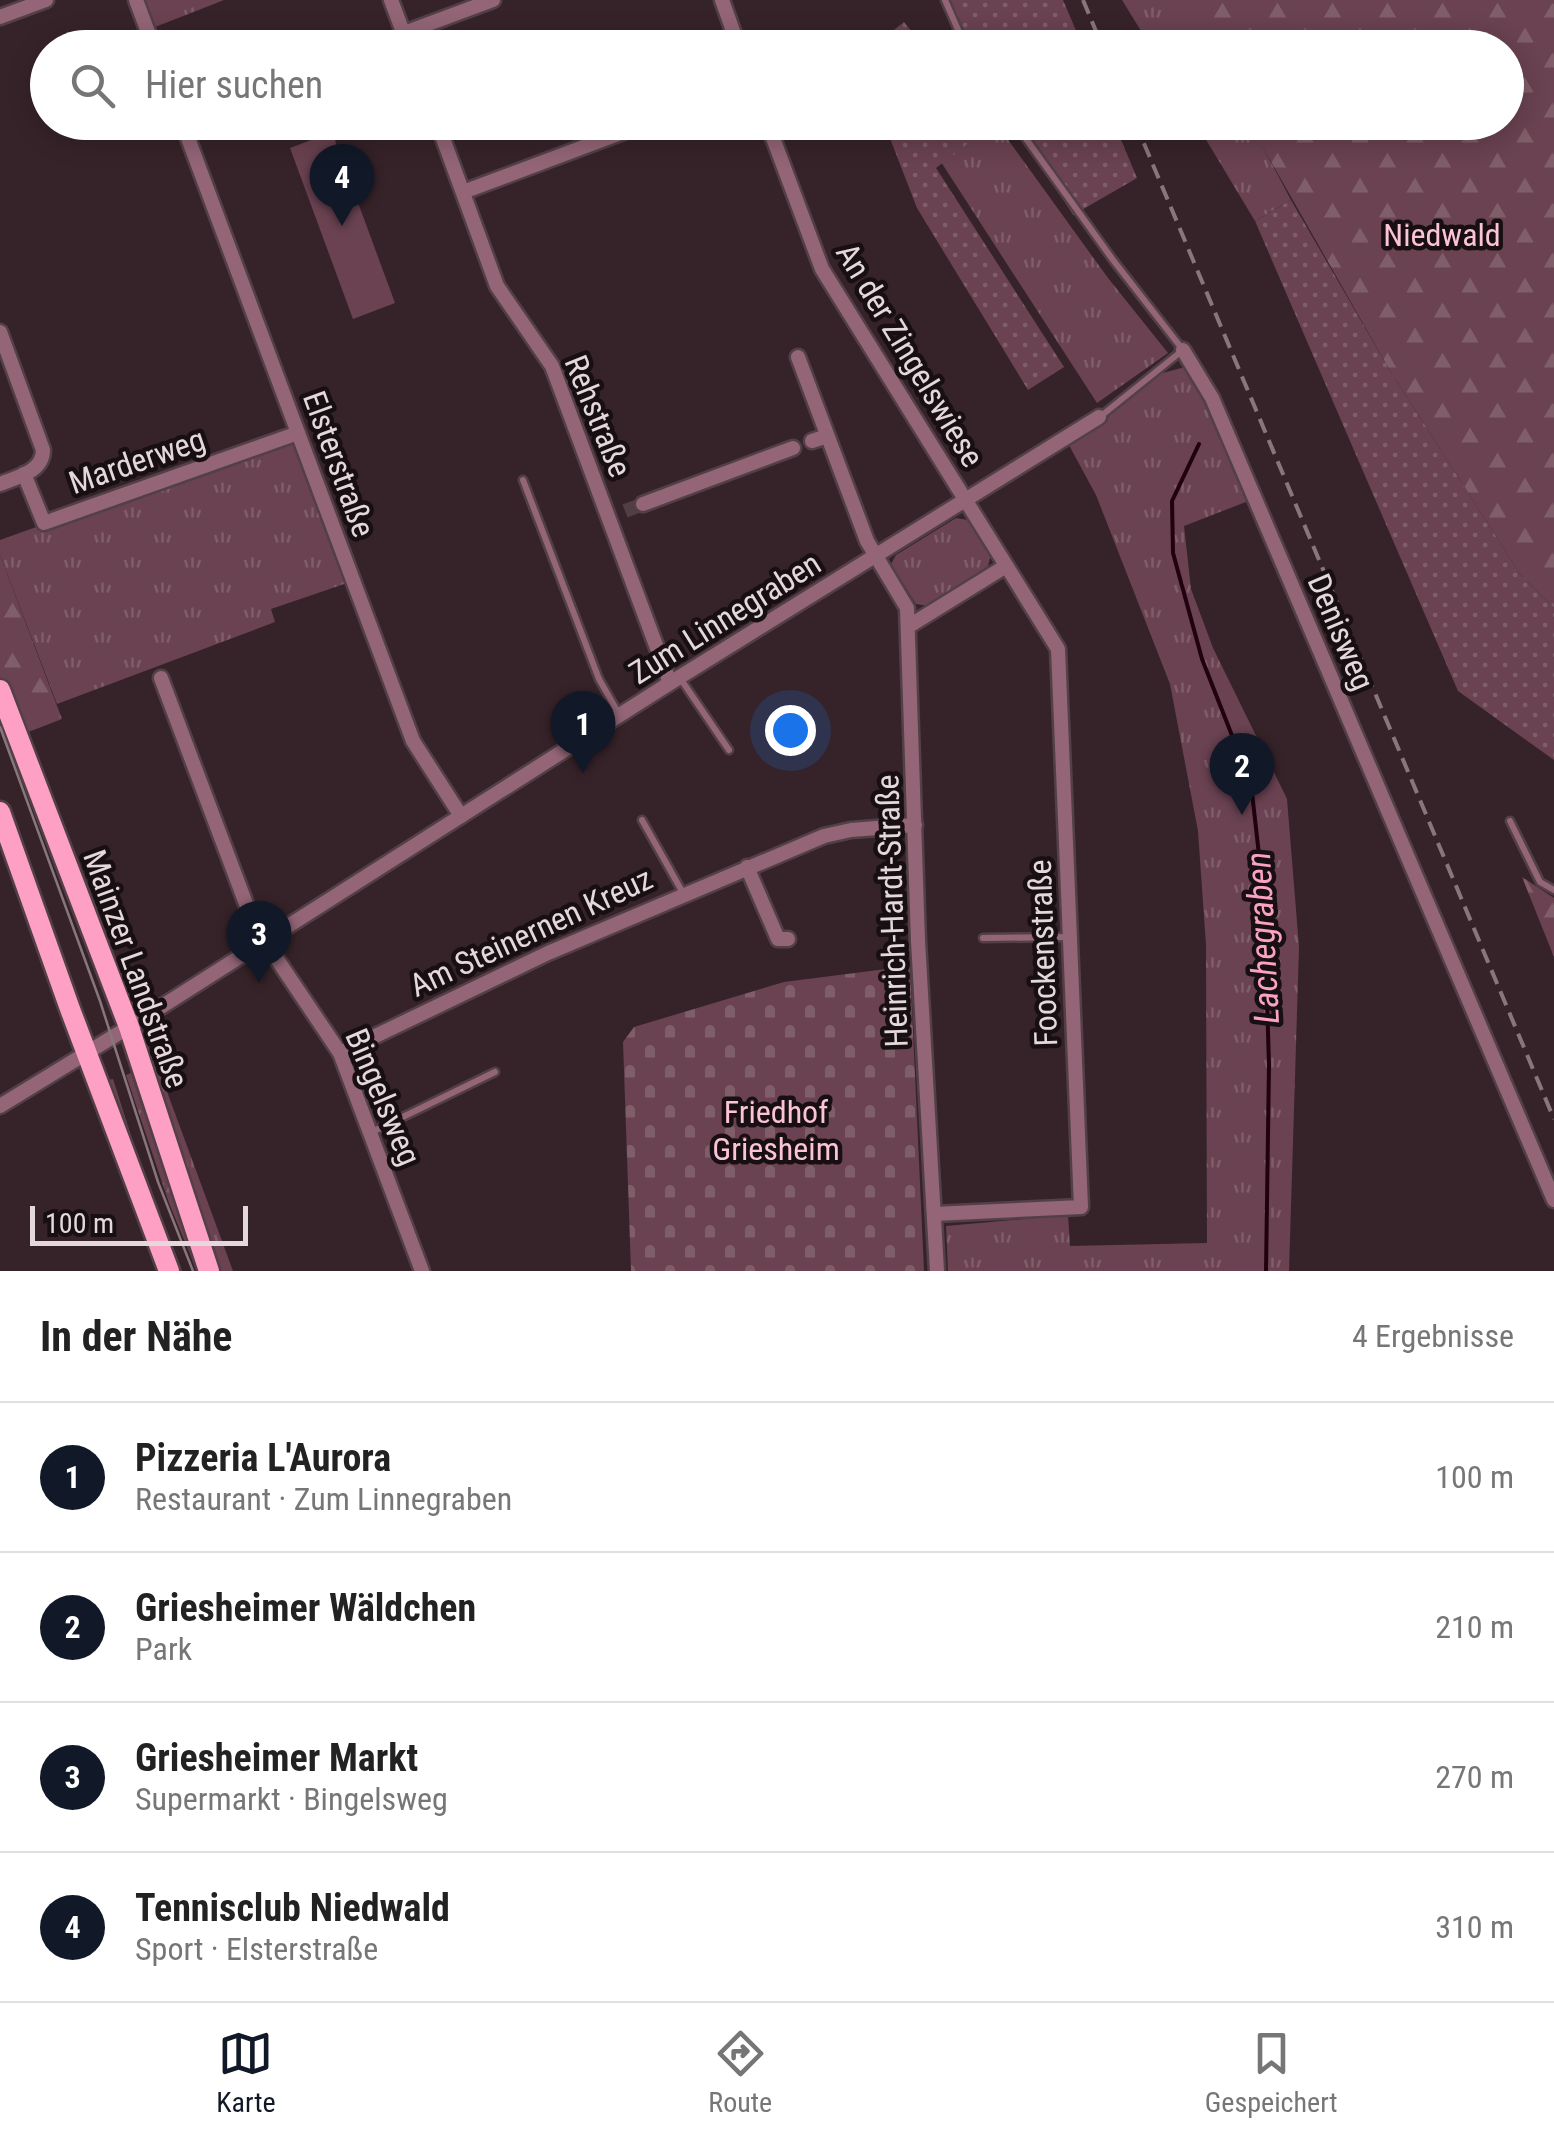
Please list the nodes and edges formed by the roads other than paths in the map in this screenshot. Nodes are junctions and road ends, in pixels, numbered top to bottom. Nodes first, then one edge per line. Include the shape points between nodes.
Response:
1 (46, 0) edge
2 (136, 0) edge
3 (392, 0) edge
4 (493, 0) edge
5 (722, 0) edge
6 (945, 0) edge
7 (0, 18) edge
8 (147, 30) edge
9 (402, 30) edge
10 (428, 30) edge
11 (733, 30) edge
12 (958, 30) edge
13 (189, 140) edge
14 (444, 140) edge
15 (602, 140) edge
16 (774, 140) edge
17 (1027, 140) edge
18 (464, 192) junction
19 (0, 332) edge
20 (1183, 350) junction
21 (798, 357) dead end
22 (1099, 418) joint
23 (298, 433) junction
24 (828, 436) junction
25 (812, 441) dead end
26 (793, 448) dead end
27 (24, 474) junction
28 (523, 480) dead end
29 (0, 484) edge
30 (966, 502) junction
31 (644, 504) tunnel mouth
32 (625, 510) tunnel mouth
33 (608, 517) junction
34 (876, 556) junction
35 (1006, 566) junction
36 (908, 626) junction
37 (161, 678) dead end
38 (675, 680) junction
39 (0, 690) edge
40 (621, 717) junction
41 (729, 750) dead end
42 (0, 812) edge
43 (461, 816) junction
44 (642, 820) dead end
45 (1510, 821) dead end
46 (916, 825) junction
47 (747, 867) junction
48 (1554, 890) edge
49 (683, 894) junction
50 (1071, 937) junction
51 (983, 938) dead end
52 (788, 939) dead end
53 (265, 941) junction
54 (128, 1028) junction
55 (86, 1052) junction
56 (340, 1053) junction
57 (495, 1072) dead end
58 (0, 1106) edge
59 (371, 1132) junction
60 (1554, 1200) edge
61 (934, 1214) junction
62 (169, 1271) edge
63 (209, 1271) edge
64 (422, 1271) edge
65 (937, 1271) edge

1 - 7 street
2 - 8 street
3 - 9 street
4 - 10 street
5 - 11 street
6 - 12 lane
13 - 23 street, Elsterstraße
14 - 18 street, Rehstraße
15 - 18 street
16 - 30 street, An der Zingelswiese via 822,269
17 - 20 lane, Denisweg
18 - 33 street, Rehstraße via 497,286 552,366
19 - 27 street via 43,450 37,468
20 - 22 lane
20 - 60 street, Denisweg via 1227,432
21 - 24 street, Heinrich-Hardt-Straße
22 - 30 street, Zum Linnegraben
23 - 27 street, Marderweg via 44,524
23 - 43 street, Elsterstraße via 413,741
24 - 25 street
24 - 34 street, Heinrich-Hardt-Straße
26 - 31 street
27 - 29 street
28 - 40 lane via 598,679
30 - 34 street, Zum Linnegraben
30 - 35 street, Foockenstraße
32 - 33 street
33 - 38 street, Rehstraße
34 - 36 street, Heinrich-Hardt-Straße via 907,608
34 - 38 street, Zum Linnegraben
35 - 36 street
35 - 50 street, Foockenstraße via 1058,650
36 - 46 street, Heinrich-Hardt-Straße
37 - 53 street, Bingelsweg
38 - 40 street, Zum Linnegraben
38 - 41 lane
39 - 54 main road, Mainzer Landstraße
40 - 43 street, Zum Linnegraben
42 - 55 main road
43 - 53 street, Zum Linnegraben
44 - 49 lane
45 - 48 lane via 1540,882
46 - 47 street, Am Steinernen Kreuz via 824,836
46 - 61 street, Heinrich-Hardt-Straße
47 - 49 street, Am Steinernen Kreuz
47 - 52 street via 778,940
49 - 56 street, Am Steinernen Kreuz
50 - 51 lane
50 - 61 street, Foockenstraße via 1080,1207
53 - 54 street, Zum Linnegraben
53 - 56 street, Bingelsweg
54 - 55 street, Zum Linnegraben
54 - 63 main road, Mainzer Landstraße
55 - 58 street, Zum Linnegraben
55 - 62 main road
56 - 59 street, Bingelsweg
57 - 59 lane
59 - 64 street, Bingelsweg
61 - 65 street, Heinrich-Hardt-Straße

